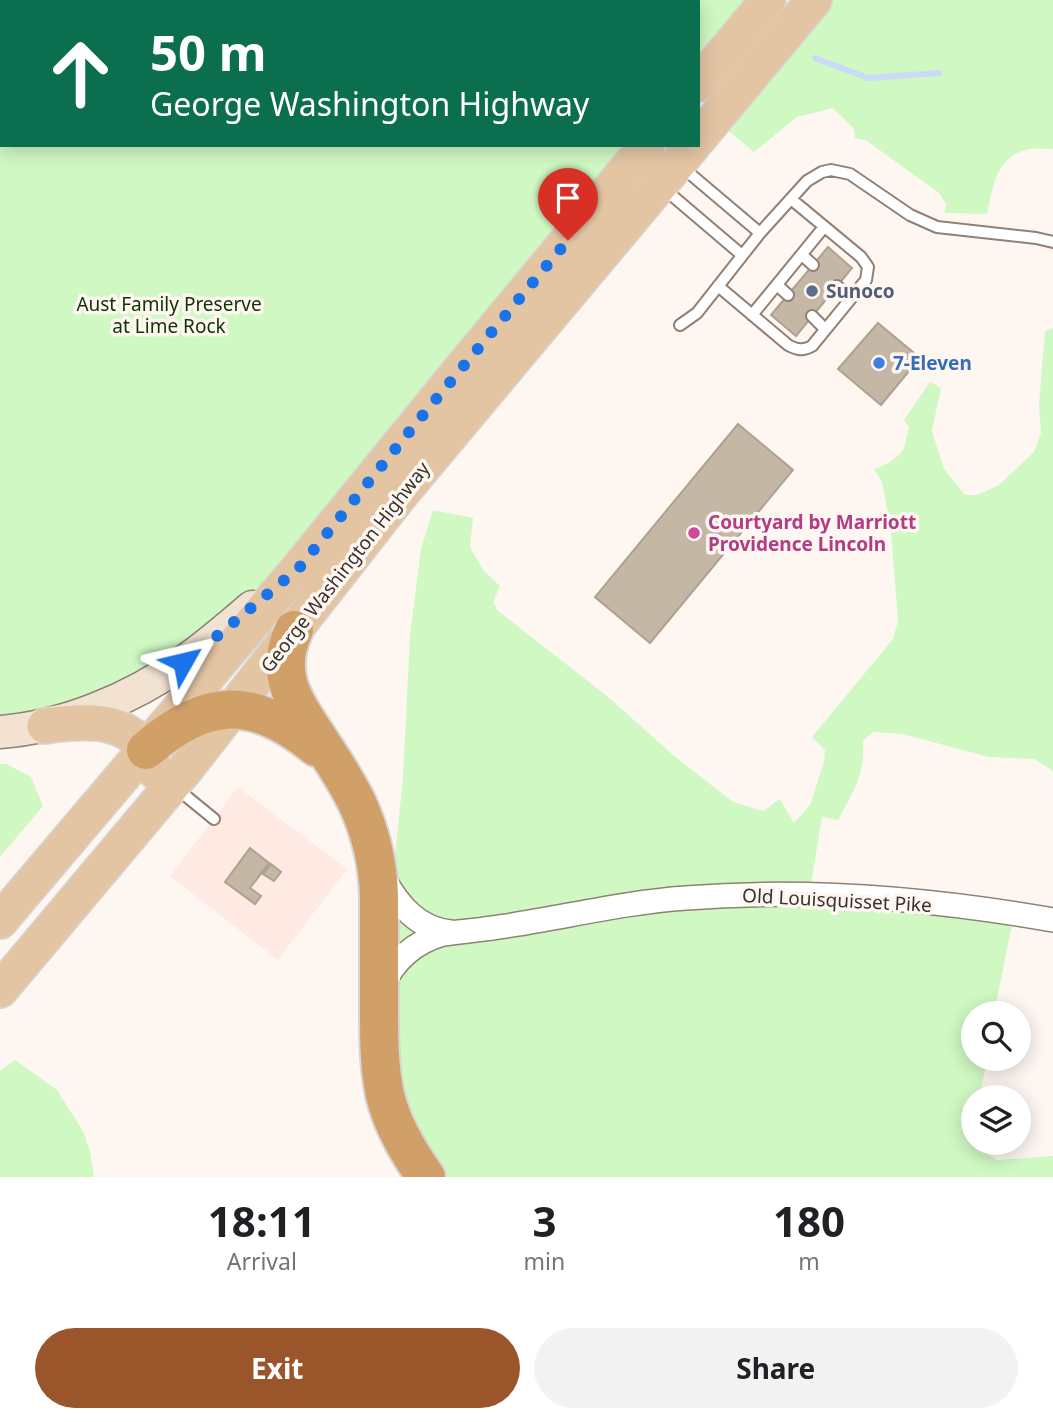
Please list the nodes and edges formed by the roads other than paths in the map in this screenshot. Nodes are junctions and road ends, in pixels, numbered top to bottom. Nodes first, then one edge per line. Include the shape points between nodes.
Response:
1 (768, 0) edge
2 (814, 0) edge
3 (700, 82) edge
4 (700, 119) edge
5 (666, 155) edge
6 (791, 199) junction
7 (824, 227) junction
8 (760, 233) junction
9 (1053, 242) edge
10 (802, 254) junction
11 (742, 255) junction
12 (813, 265) dead end
13 (777, 285) junction
14 (718, 286) junction
15 (837, 286) dead end
16 (788, 295) dead end
17 (851, 298) junction
18 (752, 315) junction
19 (811, 316) dead end
20 (680, 325) dead end
21 (825, 329) junction
22 (299, 568) junction
23 (294, 630) junction
24 (233, 709) junction
25 (45, 726) junction
26 (0, 732) edge
27 (146, 750) junction
28 (337, 768) junction
29 (165, 794) junction
30 (214, 819) dead end
31 (375, 859) junction
32 (1053, 920) edge
33 (0, 921) edge
34 (454, 932) junction
35 (0, 990) edge
36 (379, 993) junction
37 (426, 1177) edge

1 - 3 main road
2 - 4 main road, George Washington Highway
5 - 8 lane
5 - 11 lane
5 - 22 main road, George Washington Highway via 458,373
5 - 23 main road, George Washington Highway
6 - 7 lane
6 - 8 lane
6 - 9 lane via 814,176 840,171 929,224
7 - 10 lane
7 - 17 lane via 868,267 866,280
8 - 11 lane
10 - 12 lane
10 - 13 lane
11 - 14 lane
13 - 16 lane
13 - 18 lane
14 - 18 lane
14 - 20 lane
15 - 17 lane
17 - 21 lane
18 - 21 lane via 799,350 811,346
19 - 21 lane
22 - 25 street via 167,673 101,706
22 - 27 main road, George Washington Highway
23 - 24 main road, George Washington Highway
23 - 28 highway via 287,651 288,685
24 - 27 highway via 191,719
24 - 28 highway via 279,721
24 - 29 main road, George Washington Highway
25 - 26 street
25 - 27 main road via 105,724 128,734
27 - 29 main road
27 - 33 main road, George Washington Highway
28 - 31 highway via 358,806
29 - 30 lane
29 - 35 main road, George Washington Highway
31 - 34 street via 403,908 424,924
31 - 36 highway
32 - 34 street, Old Louisquisset Pike via 978,908 769,894 638,903
34 - 36 street via 414,946 390,970
36 - 37 highway via 386,1096 401,1138

